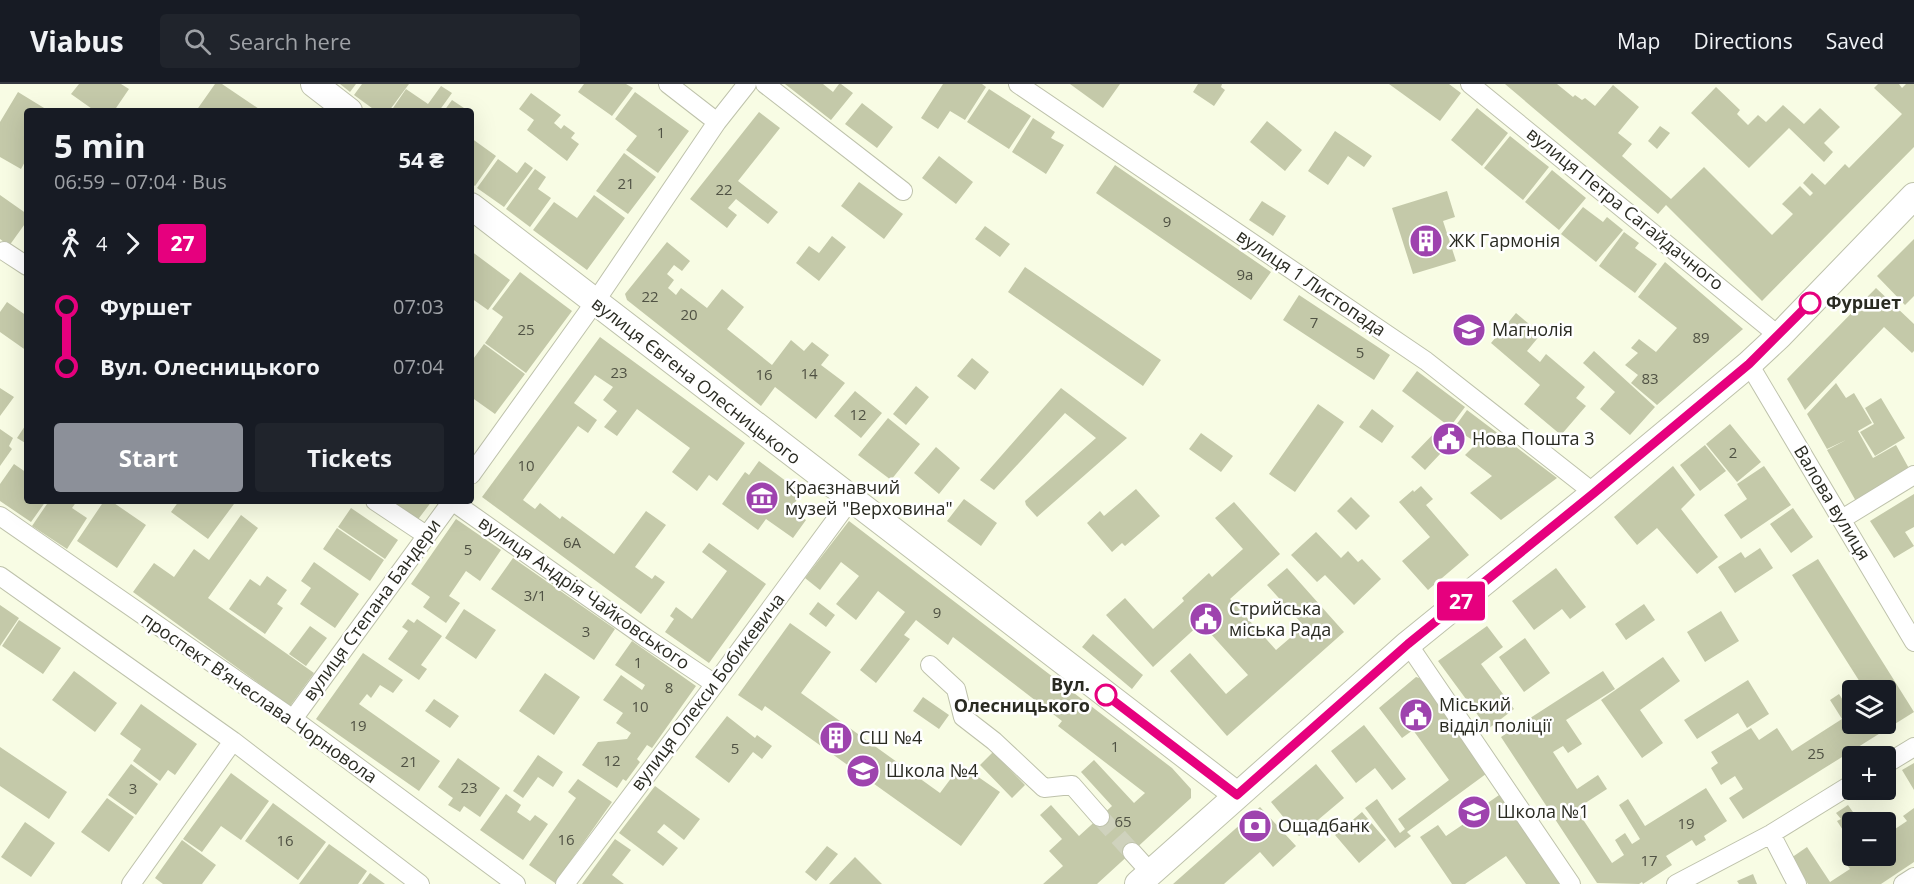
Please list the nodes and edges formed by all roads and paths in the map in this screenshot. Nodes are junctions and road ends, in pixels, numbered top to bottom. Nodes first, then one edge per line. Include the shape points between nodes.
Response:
1 (314, 84) edge
2 (668, 84) edge
3 (747, 84) edge
4 (765, 84) edge
5 (1018, 84) edge
6 (1470, 84) edge
7 (345, 108) edge
8 (717, 122) junction
9 (903, 191) dead end
10 (1914, 196) edge
11 (474, 208) edge
12 (4, 251) dead end
13 (24, 264) edge
14 (595, 302) junction
15 (1779, 336) junction
16 (1749, 364) junction
17 (474, 471) edge
18 (1914, 475) edge
19 (1594, 493) junction
20 (851, 499) junction
21 (379, 504) edge
22 (450, 504) edge
23 (456, 504) edge
24 (0, 516) edge
25 (1842, 519) junction
26 (426, 536) junction
27 (0, 576) edge
28 (1914, 642) edge
29 (1408, 644) junction
30 (930, 665) dead end
31 (716, 684) junction
32 (293, 719) junction
33 (233, 741) junction
34 (1914, 747) edge
35 (1896, 758) edge
36 (1842, 790) edge
37 (1237, 795) junction
38 (1100, 817) tunnel mouth
39 (1771, 834) junction
40 (1132, 852) tunnel mouth
41 (1914, 877) edge
42 (1145, 878) edge
43 (131, 884) edge
44 (420, 884) edge
45 (516, 884) edge
46 (565, 884) edge
47 (1571, 884) edge
48 (1676, 884) edge
49 (1797, 884) edge
50 (1903, 884) edge

1 - 7 main road
2 - 8 street
3 - 8 street
4 - 9 street
5 - 19 street, вулиця 1 Листопада via 1426,361
6 - 15 street, вулиця Петра Сагайдачного
8 - 14 street
10 - 15 main road
11 - 14 main road, вулиця Євгена Олесницького
12 - 13 street
14 - 17 street
14 - 20 main road, вулиця Євгена Олесницького
15 - 16 main road
16 - 19 main road
16 - 25 street, Валова вулиця
18 - 25 street
19 - 29 main road
20 - 31 street, вулиця Олекси Бобикевича
20 - 37 main road, вулиця Євгена Олесницького
21 - 26 street
22 - 26 street, вулиця Степана Бандери
23 - 31 street, вулиця Андрія Чайковського
24 - 32 street, проспект Вʼячеслава Чорновола
25 - 28 street, Валова вулиця
26 - 32 street, вулиця Степана Бандери
27 - 33 street
29 - 37 main road
29 - 47 street
30 - 38 street via 956,689 963,717 1044,788 1072,785
31 - 46 street, вулиця Олекси Бобикевича
32 - 45 street, проспект Вʼячеслава Чорновола
33 - 43 street
33 - 44 street
34 - 35 street
36 - 39 street
37 - 42 main road
39 - 48 street
39 - 49 street
40 - 42 street
41 - 50 street

